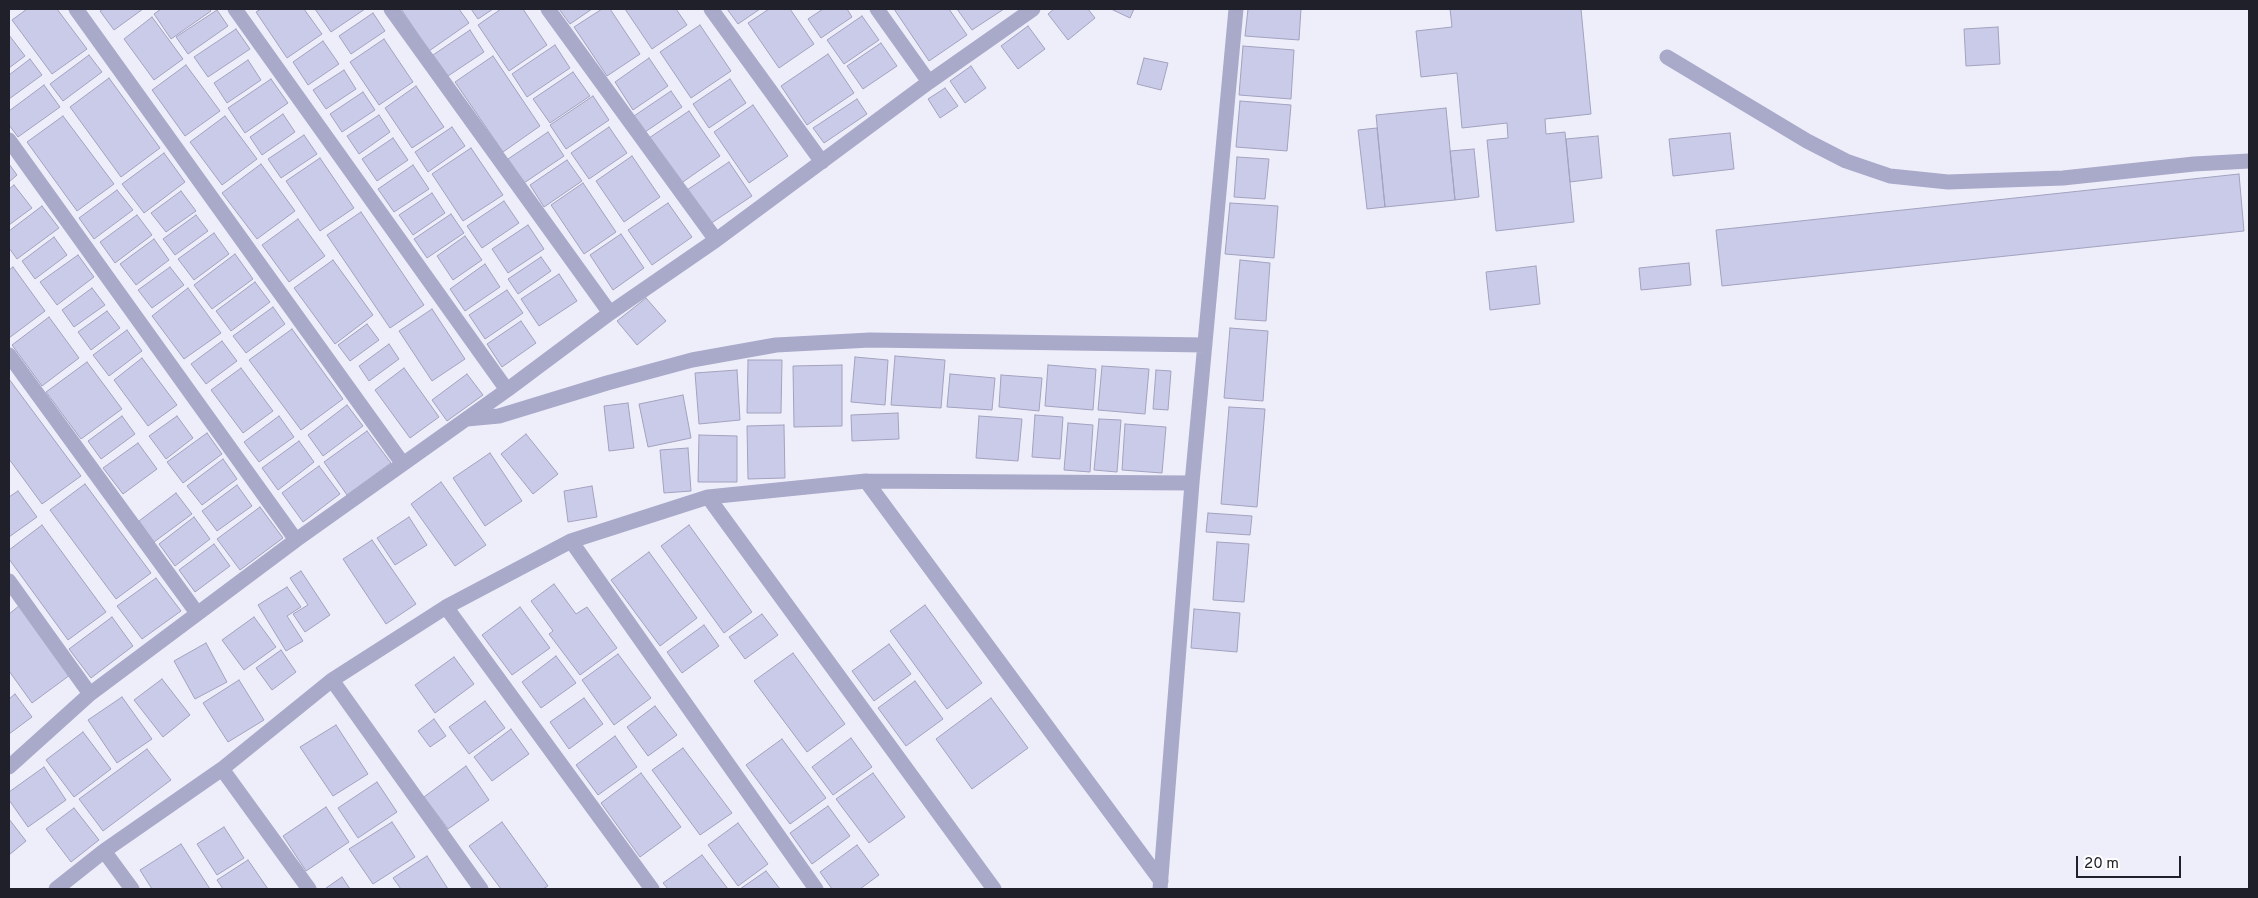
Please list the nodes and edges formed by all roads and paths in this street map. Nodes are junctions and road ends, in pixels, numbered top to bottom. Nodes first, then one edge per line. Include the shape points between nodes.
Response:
1 (76, 9) edge
2 (234, 9) edge
3 (391, 9) edge
4 (548, 9) edge
5 (711, 9) edge
6 (877, 9) edge
7 (1033, 9) edge
8 (1236, 9) edge
9 (1667, 58) dead end
10 (929, 82) junction
11 (9, 140) edge
12 (2249, 161) edge
13 (822, 162) junction
14 (716, 240) junction
15 (610, 312) junction
16 (1205, 345) junction
17 (9, 355) edge
18 (507, 390) junction
19 (467, 419) junction
20 (403, 464) junction
21 (866, 481) junction
22 (1192, 483) junction
23 (708, 496) junction
24 (296, 540) junction
25 (571, 541) junction
26 (9, 581) edge
27 (446, 607) junction
28 (197, 613) junction
29 (332, 680) junction
30 (90, 694) junction
31 (9, 766) edge
32 (222, 769) junction
33 (104, 851) junction
34 (1161, 885) edge
35 (56, 889) edge
36 (132, 889) edge
37 (309, 889) edge
38 (481, 889) edge
39 (652, 889) edge
40 (816, 889) edge
41 (994, 889) edge

1 - 20 street
2 - 18 street
3 - 15 street
4 - 14 street
5 - 13 street
6 - 10 street
7 - 10 street
8 - 16 street
9 - 12 street via 1807,141 1846,161 1890,176 1948,182 2063,178
10 - 13 street
11 - 24 street
13 - 14 street
14 - 15 street
15 - 18 street
16 - 19 street via 870,340 776,345 692,360 499,416
16 - 22 street
17 - 28 street
18 - 19 street
19 - 20 street
20 - 24 street
21 - 22 street
21 - 23 street
21 - 34 street
22 - 34 street
23 - 25 street
23 - 41 street
24 - 28 street
25 - 27 street
25 - 40 street
26 - 30 street
27 - 29 street
27 - 39 street
28 - 30 street
29 - 32 street
29 - 38 street
30 - 31 street
32 - 33 street
32 - 37 street
33 - 35 street
33 - 36 street

